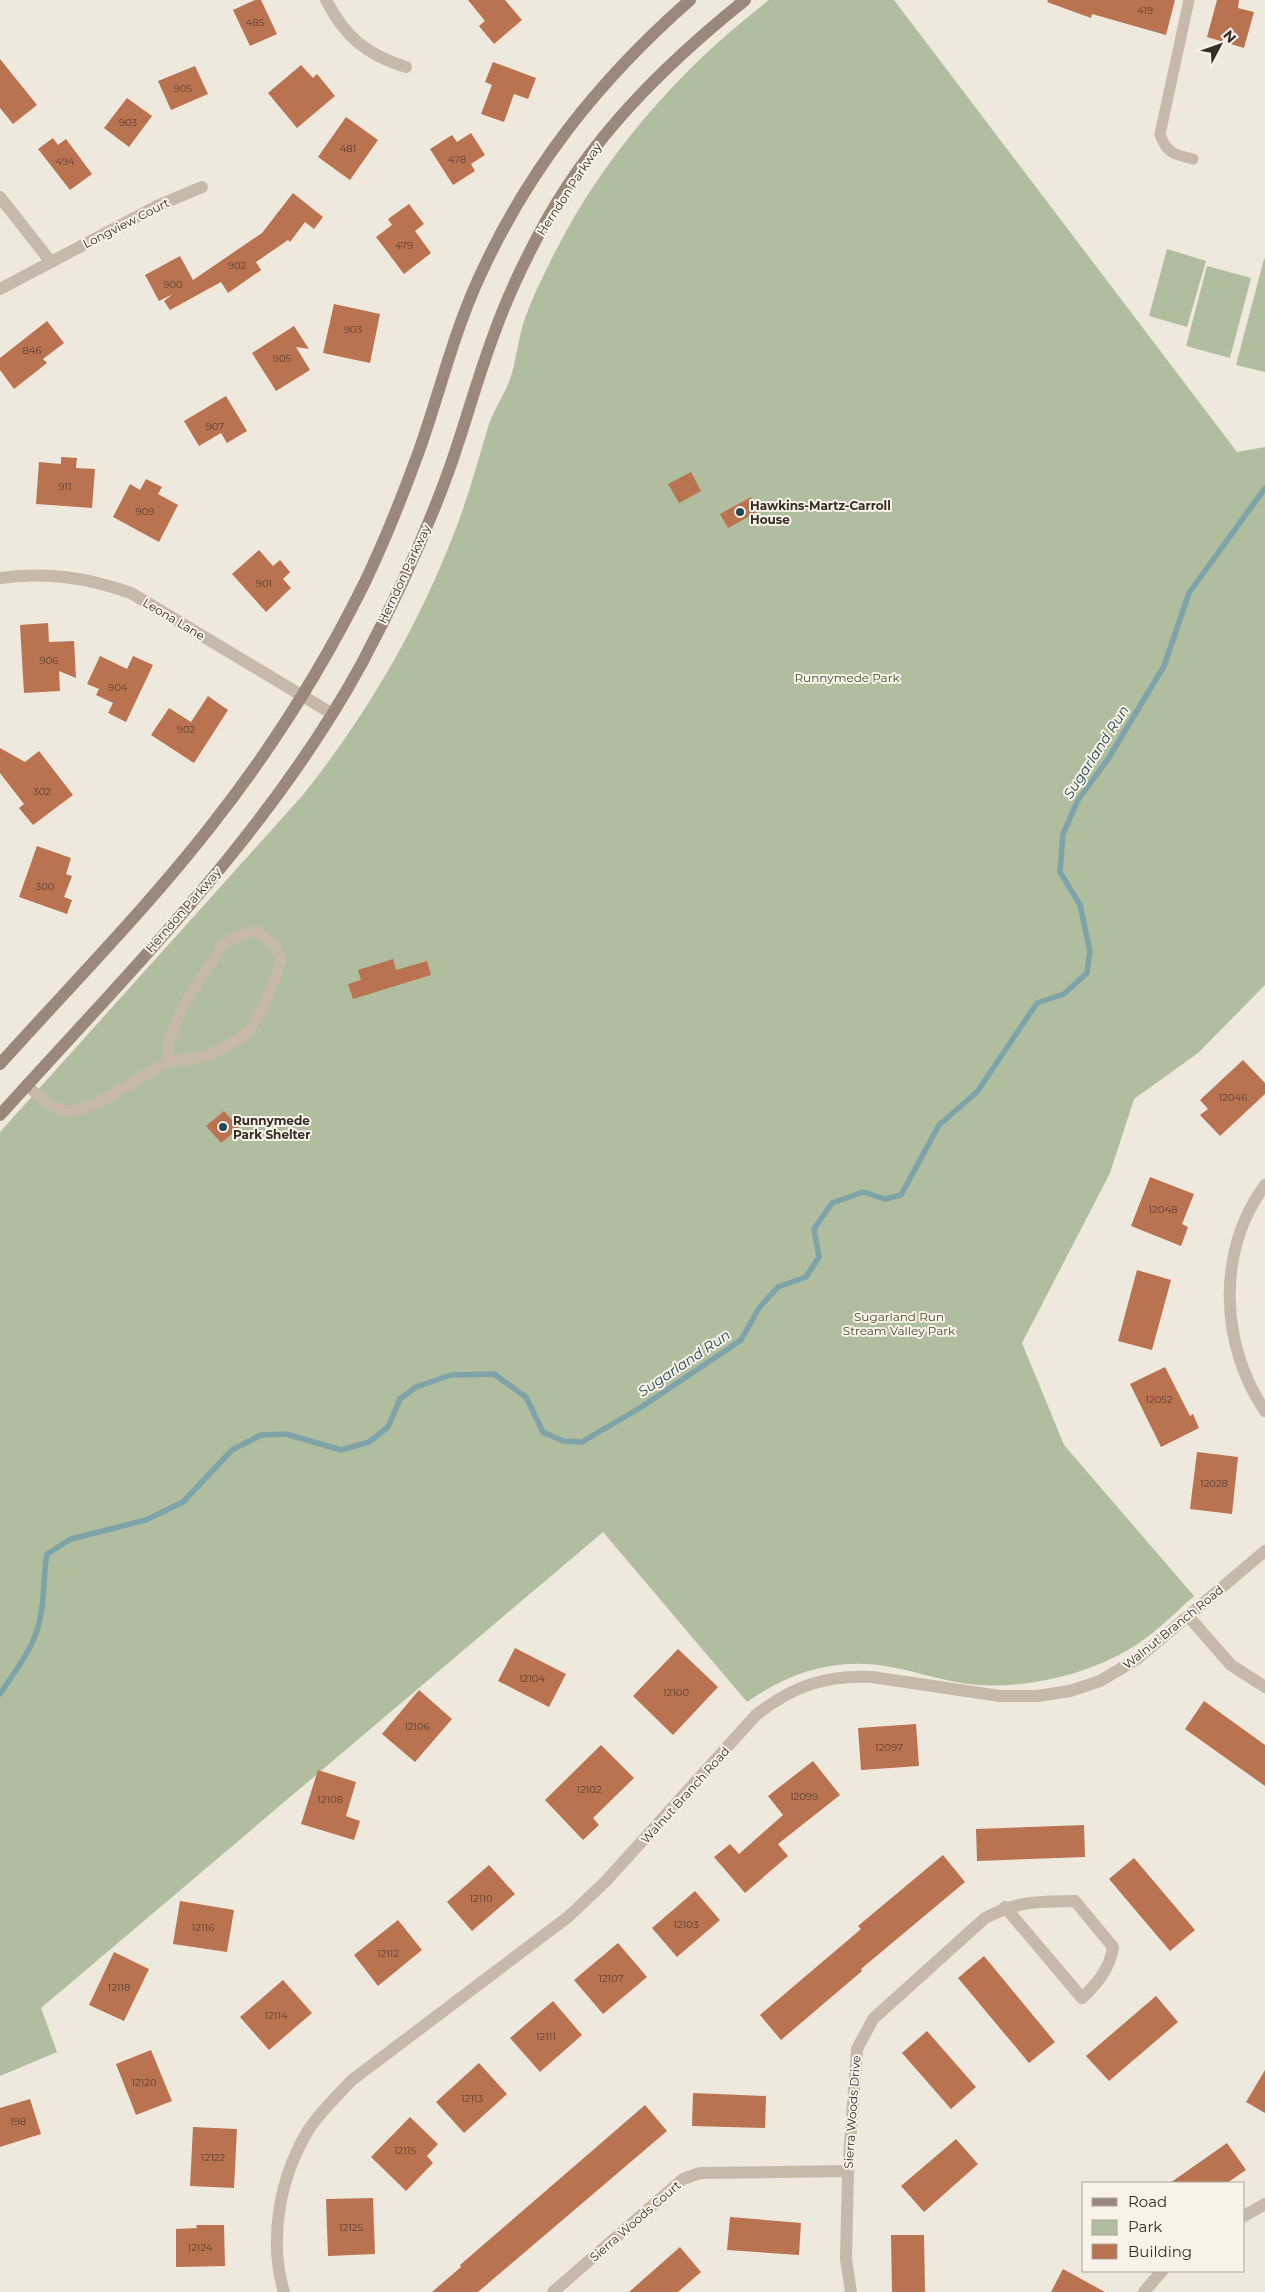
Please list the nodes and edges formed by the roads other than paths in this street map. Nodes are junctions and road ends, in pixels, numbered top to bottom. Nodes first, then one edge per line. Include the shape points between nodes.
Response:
1 (326, 0) edge
2 (690, 0) edge
3 (744, 0) edge
4 (1190, 0) edge
5 (406, 67) dead end
6 (1193, 159) dead end
7 (202, 187) dead end
8 (0, 197) edge
9 (51, 262) junction
10 (0, 289) edge
11 (0, 578) edge
12 (302, 696) junction
13 (331, 714) junction
14 (168, 1063) junction
15 (0, 1064) edge
16 (27, 1085) junction
17 (0, 1115) edge
18 (1265, 1184) edge
19 (1265, 1411) edge
20 (1265, 1551) edge
21 (1189, 1617) junction
22 (1265, 1687) edge
23 (1005, 1907) junction
24 (848, 2171) junction
25 (1265, 2204) edge
26 (1245, 2215) edge
27 (1161, 2272) edge
28 (284, 2292) edge
29 (552, 2292) edge
30 (851, 2292) edge
31 (1144, 2292) edge

1 - 5 street via 348,35 385,61
2 - 12 main road via 591,97 549,153 509,216 467,307 420,449 368,573
3 - 13 main road, Herndon Parkway via 671,63 619,116 578,171 540,232 494,331 450,468 423,534 394,600
4 - 6 lane via 1162,121 1160,149
7 - 9 street, Longview Court via 157,206
8 - 9 street
9 - 10 street, Longview Court
11 - 12 street, Leona Lane via 29,574 64,576 101,583 131,594
12 - 13 street, Leona Lane
12 - 15 main road via 213,824
13 - 16 main road, Herndon Parkway via 285,784 226,861
14 - 14 lane via 209,1055 245,1034 275,981 281,959 273,943 256,930 223,945 182,1008 168,1041
14 - 16 lane via 92,1106 68,1111 45,1102
16 - 17 main road, Herndon Parkway
18 - 19 street via 1246,1218 1235,1248 1230,1279 1230,1312 1235,1345 1244,1373
20 - 21 street, Walnut Branch Road
21 - 22 street via 1231,1665
21 - 28 street, Walnut Branch Road via 1126,1667 1100,1681 1070,1691 1036,1696 1000,1696 851,1676 799,1687 776,1699 756,1715 606,1881 568,1917 352,2080 328,2103 294,2158 284,2190 278,2224 278,2256
23 - 23 street, Sierra Woods Drive via 1025,1902 1075,1902 1113,1947 1111,1961 1096,1985 1082,1998
23 - 24 street, Sierra Woods Drive via 985,1918 873,2019 857,2049
24 - 29 street, Sierra Woods Court via 700,2173 683,2179
24 - 30 street, Sierra Woods Drive via 846,2259
25 - 26 street
27 - 31 street

